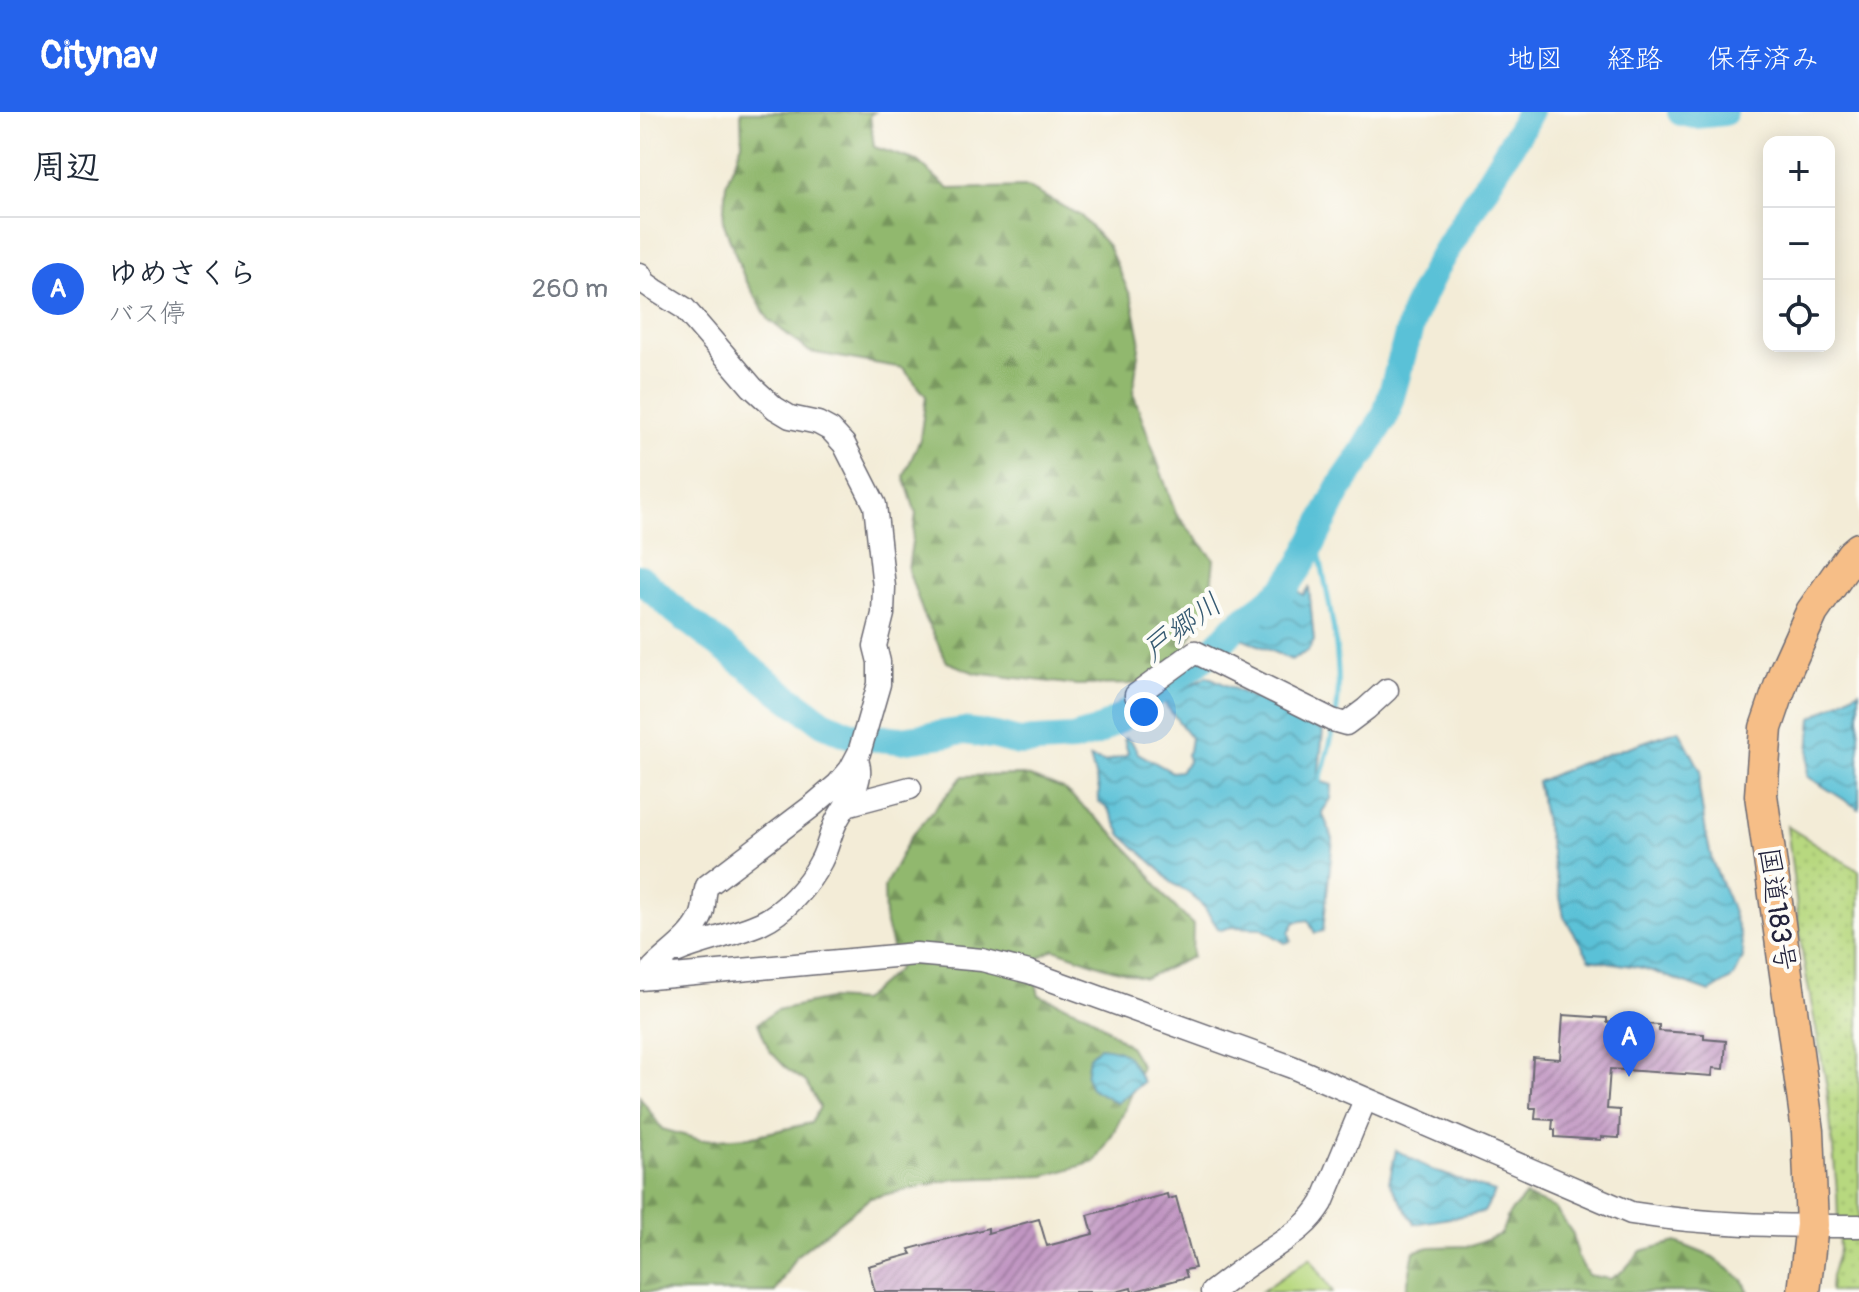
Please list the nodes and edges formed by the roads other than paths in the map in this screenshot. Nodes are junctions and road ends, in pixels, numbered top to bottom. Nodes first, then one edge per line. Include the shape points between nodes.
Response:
1 (640, 274) edge
2 (1859, 549) edge
3 (1387, 690) dead end
4 (1141, 705) dead end
5 (861, 744) junction
6 (910, 788) dead end
7 (846, 805) junction
8 (670, 954) junction
9 (647, 978) edge
10 (1365, 1100) junction
11 (1812, 1225) junction
12 (1859, 1226) edge
13 (1212, 1292) edge
14 (1804, 1292) edge

1 - 5 street via 645,283 684,308 775,408 831,430 860,473 875,505 884,587 875,646 879,684
2 - 11 highway, 国道183号 via 1812,612 1785,672 1766,728 1761,795 1808,1131
3 - 4 street via 1346,724 1195,652 1136,695
5 - 7 street via 859,775
5 - 8 street via 838,784 707,886 701,917
6 - 7 street
7 - 8 street via 822,859 783,908 753,926
8 - 9 street
9 - 10 street via 916,954 982,960 1292,1067
10 - 11 street via 1631,1213 1689,1221
10 - 13 street via 1314,1217
11 - 12 street
11 - 14 highway, 国道183号

